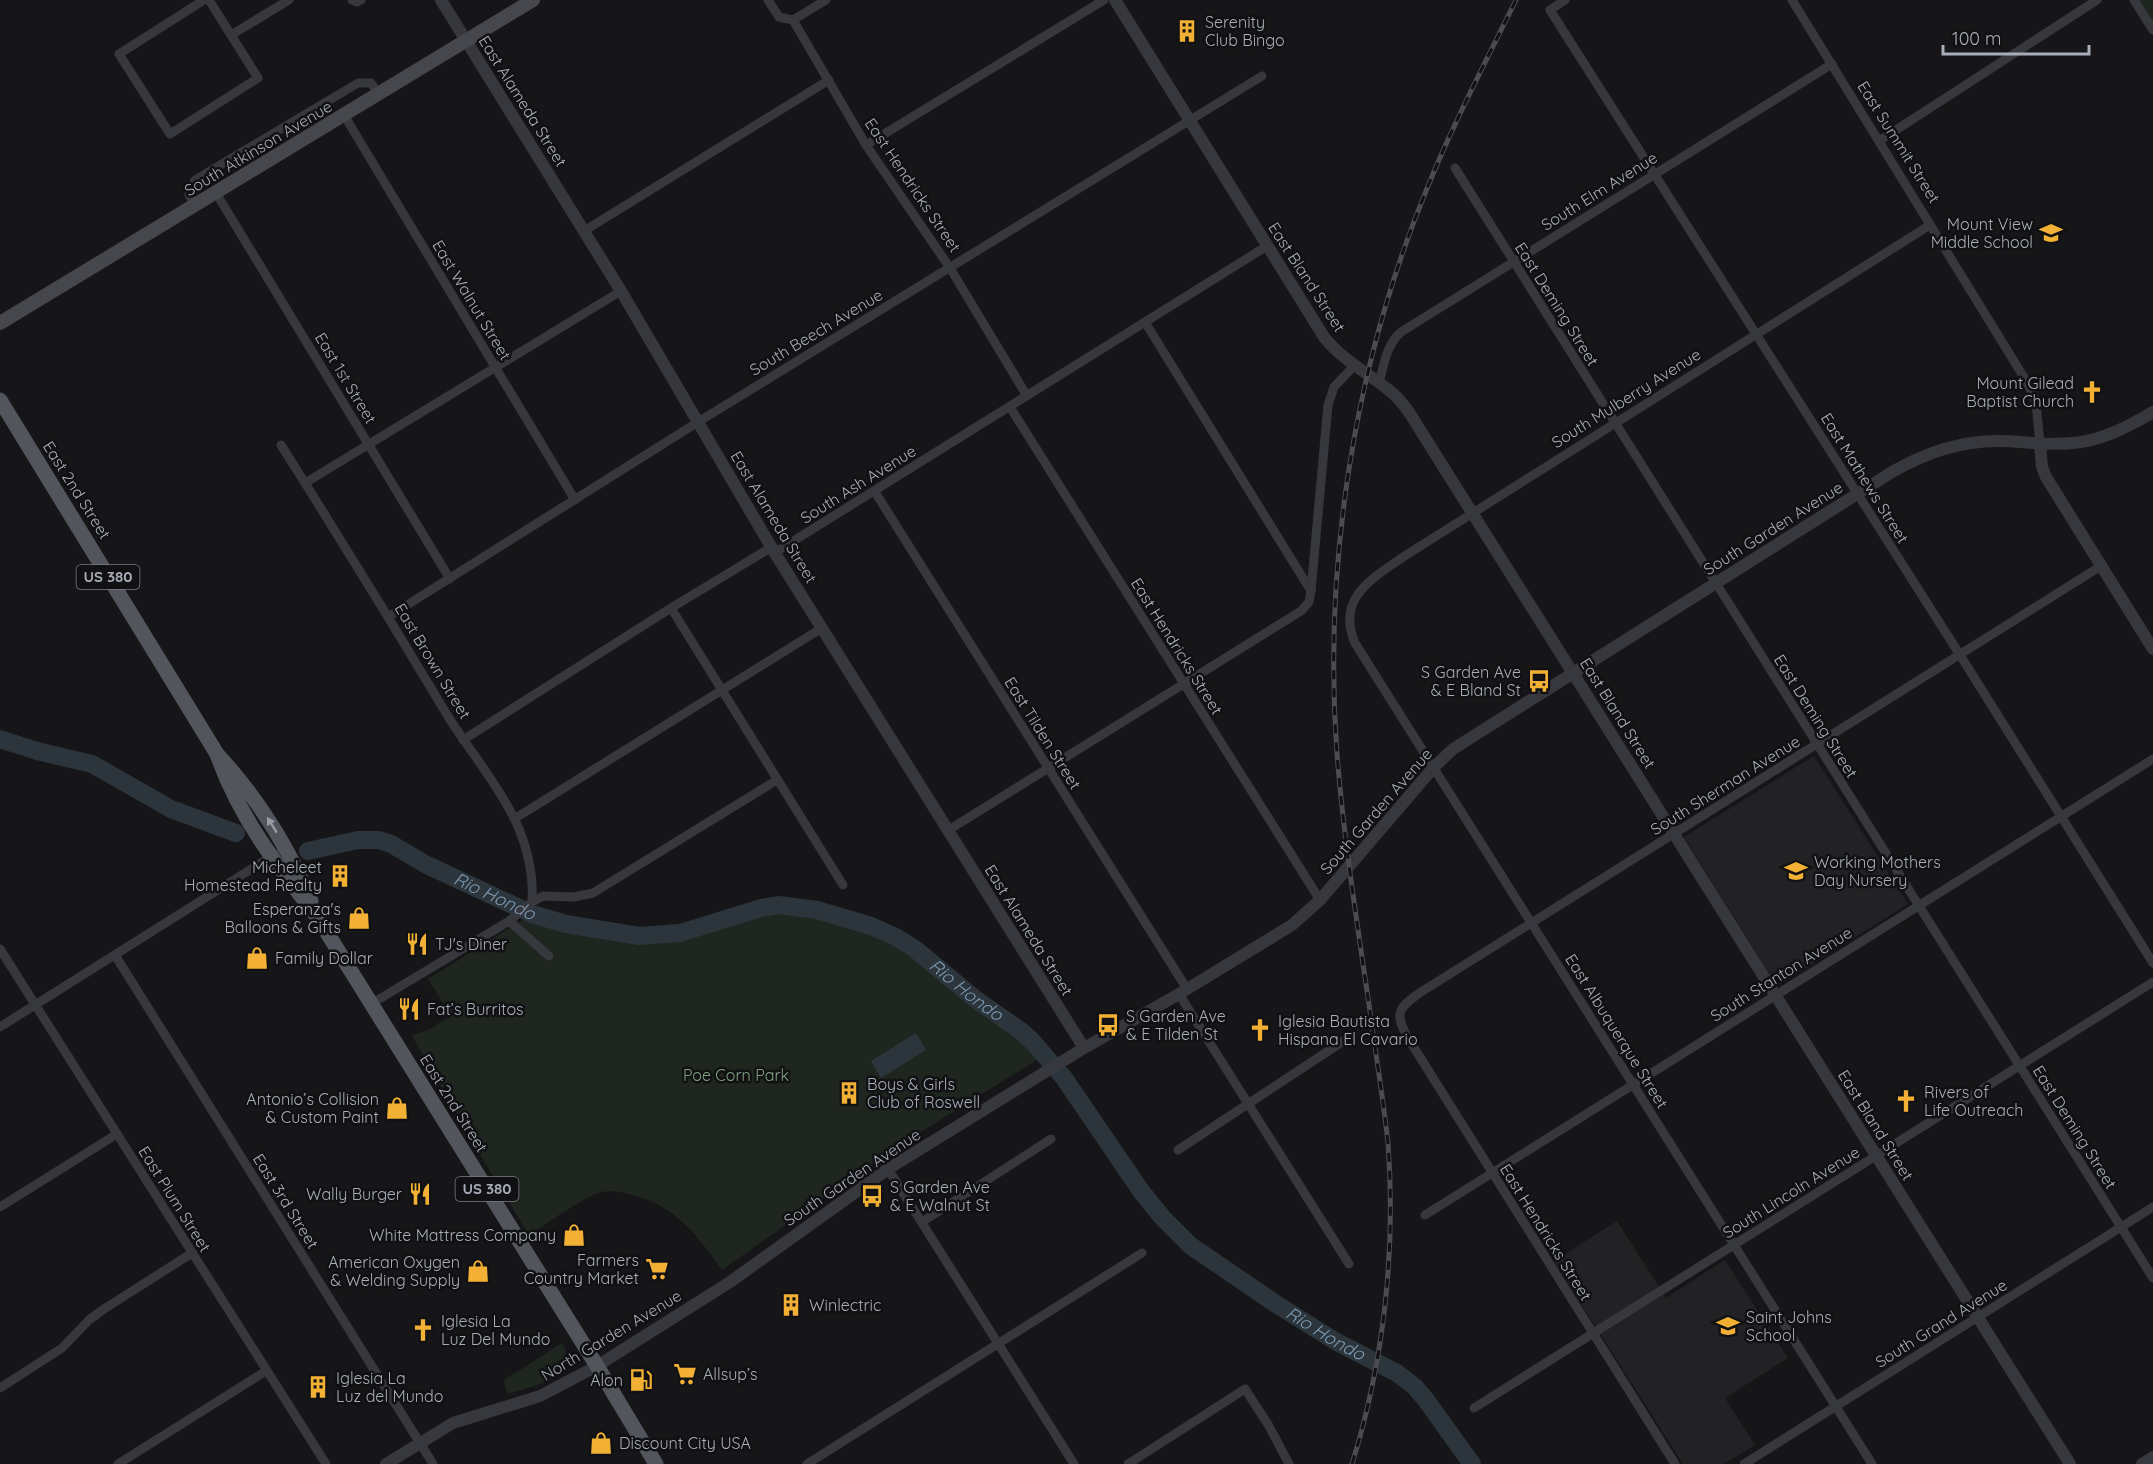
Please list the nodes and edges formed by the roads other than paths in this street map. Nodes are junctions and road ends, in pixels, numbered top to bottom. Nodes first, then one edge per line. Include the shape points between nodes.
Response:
1 (207, 0) edge
2 (288, 0) edge
3 (352, 0) edge
4 (361, 0) edge
5 (441, 0) edge
6 (533, 0) edge
7 (768, 0) edge
8 (826, 0) edge
9 (1104, 0) edge
10 (1115, 0) edge
11 (1565, 0) edge
12 (1792, 0) edge
13 (2097, 0) edge
14 (2134, 0) edge
15 (793, 20) junction
16 (2153, 30) edge
17 (231, 35) junction
18 (466, 41) junction
19 (1832, 64) junction
20 (1262, 76) dead end
21 (829, 80) junction
22 (378, 94) junction
23 (344, 115) junction
24 (1190, 120) junction
25 (1878, 141) junction
26 (866, 145) junction
27 (1455, 168) dead end
28 (1655, 174) junction
29 (216, 193) junction
30 (195, 205) junction
31 (1930, 225) junction
32 (584, 231) junction
33 (1267, 246) junction
34 (1513, 262) junction
35 (950, 268) junction
36 (621, 291) junction
37 (1145, 322) junction
38 (0, 323) edge
39 (1756, 334) junction
40 (1354, 366) junction
41 (495, 368) junction
42 (1379, 383) junction
43 (1027, 396) junction
44 (0, 400) edge
45 (1010, 407) junction
46 (2153, 412) edge
47 (698, 422) junction
48 (1614, 423) junction
49 (369, 444) junction
50 (2040, 444) junction
51 (281, 445) dead end
52 (305, 483) junction
53 (874, 492) junction
54 (1858, 495) junction
55 (575, 500) junction
56 (1473, 512) junction
57 (773, 550) junction
58 (2101, 566) junction
59 (450, 579) junction
60 (1716, 584) junction
61 (1311, 591) junction
62 (671, 608) junction
63 (1351, 609) joint
64 (388, 617) junction
65 (822, 628) junction
66 (2153, 649) edge
67 (1960, 655) junction
68 (1574, 673) junction
69 (1183, 684) junction
70 (723, 690) junction
71 (463, 740) junction
72 (1816, 745) junction
73 (217, 754) junction
74 (2153, 759) edge
75 (1434, 767) junction
76 (1048, 769) junction
77 (777, 780) junction
78 (2061, 816) junction
79 (514, 819) junction
80 (947, 831) junction
81 (1676, 834) junction
82 (285, 847) junction
83 (270, 857) junction
84 (843, 885) dead end
85 (1320, 900) junction
86 (531, 903) junction
87 (1918, 905) junction
88 (316, 915) junction
89 (513, 919) junction
90 (1532, 924) junction
91 (0, 949) edge
92 (114, 955) junction
93 (549, 956) dead end
94 (2153, 963) edge
95 (2153, 982) edge
96 (1183, 992) junction
97 (1776, 995) junction
98 (371, 1004) junction
99 (35, 1005) junction
100 (1399, 1013) joint
101 (0, 1026) edge
102 (1348, 1038) dead end
103 (1084, 1048) junction
104 (2019, 1066) junction
105 (1632, 1085) junction
106 (1248, 1103) junction
107 (117, 1134) junction
108 (1051, 1139) dead end
109 (1178, 1150) dead end
110 (1876, 1156) junction
111 (888, 1169) junction
112 (1491, 1173) junction
113 (0, 1207) edge
114 (2153, 1208) edge
115 (1425, 1215) dead end
116 (922, 1222) junction
117 (2121, 1227) junction
118 (1734, 1246) junction
119 (192, 1253) junction
120 (1142, 1253) dead end
121 (1349, 1264) dead end
122 (751, 1267) joint
123 (2153, 1278) edge
124 (1978, 1317) junction
125 (1592, 1333) junction
126 (997, 1343) junction
127 (597, 1366) junction
128 (266, 1371) junction
129 (0, 1388) edge
130 (1836, 1407) junction
131 (1474, 1408) dead end
132 (420, 1442) junction
133 (2153, 1457) edge
134 (118, 1464) edge
135 (326, 1464) edge
136 (386, 1464) edge
137 (433, 1464) edge
138 (656, 1464) edge
139 (807, 1464) edge
140 (1074, 1464) edge
141 (1128, 1464) edge
142 (1289, 1464) edge
143 (1675, 1464) edge
144 (1744, 1464) edge
145 (1872, 1464) edge
146 (2070, 1464) edge
147 (2142, 1464) edge

1 - 17 street
1 - 17 street via 119,54 170,134 258,78
2 - 17 street
3 - 4 street
5 - 18 street, East Alameda Street
6 - 18 main road, South Atkinson Avenue
7 - 15 street, East Hendricks Street via 778,17
8 - 15 street
9 - 26 street
10 - 24 street, East Bland Street
11 - 28 street, East Mathews Street via 1550,10
12 - 19 street, East Summit Street
13 - 25 street
14 - 16 street
15 - 21 street, East Hendricks Street
18 - 22 main road, South Atkinson Avenue
18 - 32 street, East Alameda Street
19 - 25 street, East Summit Street
19 - 28 street, South Elm Avenue
20 - 24 street, South Beech Avenue
21 - 26 street, East Hendricks Street
21 - 32 street
22 - 23 main road, South Atkinson Avenue
22 - 30 street via 371,83 358,83 195,180 189,195
23 - 29 main road, South Atkinson Avenue
23 - 41 street, East Walnut Street
24 - 33 street, East Bland Street
24 - 35 street, South Beech Avenue
25 - 31 street, East Summit Street
26 - 35 street, East Hendricks Street
27 - 34 street, East Deming Street
28 - 34 street, South Elm Avenue
28 - 39 street, East Mathews Street
29 - 30 main road, South Atkinson Avenue
29 - 49 street, East 1st Street
30 - 38 main road, South Atkinson Avenue
31 - 39 street, South Mulberry Avenue
31 - 50 street, East Summit Street via 2028,384 2036,403
32 - 36 street, East Alameda Street
33 - 37 street, South Ash Avenue
33 - 40 street, East Bland Street via 1324,336
34 - 42 street, South Elm Avenue via 1396,336
34 - 48 street, East Deming Street
35 - 43 street, East Hendricks Street
35 - 47 street, South Beech Avenue
36 - 41 street
36 - 47 street, East Alameda Street
37 - 43 street, South Ash Avenue
37 - 61 street
39 - 48 street, South Mulberry Avenue
39 - 54 street, East Mathews Street
40 - 42 street, East Bland Street
40 - 61 street via 1334,387 1328,405
41 - 49 street
41 - 55 street, East Walnut Street
42 - 56 street, East Bland Street via 1406,408
43 - 45 street, South Ash Avenue
44 - 73 main road, East 2nd Street / US 380
45 - 53 street, South Ash Avenue
45 - 69 street, East Hendricks Street
46 - 50 street, South Garden Avenue via 2096,438
47 - 55 street, South Beech Avenue
47 - 57 street, East Alameda Street
48 - 56 street, South Mulberry Avenue
48 - 60 street, East Deming Street
49 - 52 street
49 - 59 street, East 1st Street
50 - 54 street, South Garden Avenue via 1988,442 1947,448 1910,463
50 - 58 street, East Summit Street via 2046,477
51 - 52 street, East Brown Street
52 - 64 street, East Brown Street
53 - 57 street, South Ash Avenue
53 - 76 street, East Tilden Street
54 - 60 street, South Garden Avenue
54 - 67 street, East Mathews Street
55 - 59 street, South Beech Avenue
56 - 63 street, South Mulberry Avenue via 1369,581 1357,594
56 - 68 street, East Bland Street
57 - 62 street, South Ash Avenue
57 - 65 street, East Alameda Street
58 - 66 street, East Summit Street
58 - 67 street, South Sherman Avenue
59 - 64 street, South Beech Avenue
60 - 68 street, South Garden Avenue
60 - 72 street, East Deming Street
61 - 69 street via 1309,602 1301,611
62 - 70 street
62 - 71 street, South Ash Avenue
63 - 75 street, East Albuquerque Street via 1350,628 1355,643
64 - 71 street, East Brown Street
65 - 70 street
65 - 80 street, East Alameda Street
67 - 72 street, South Sherman Avenue
67 - 78 street, East Mathews Street
68 - 75 street, South Garden Avenue via 1462,743
68 - 81 street, East Bland Street
69 - 76 street
69 - 85 street, East Hendricks Street
70 - 77 street
70 - 79 street
71 - 79 street, East Brown Street
72 - 81 street, South Sherman Avenue
72 - 87 street, East Deming Street
82 -> 73 main road, East 2nd Street / US 380 via 246,786
73 - 83 main road, East 2nd Street / US 380 via 233,794
74 - 78 street, South Stanton Avenue
75 - 85 street, South Garden Avenue
75 - 90 street, East Albuquerque Street
76 - 80 street
76 - 96 street, East Tilden Street
77 - 84 street
77 - 86 street via 593,893 543,896
78 - 87 street, South Stanton Avenue
78 - 94 street, East Mathews Street
79 - 86 street, East Brown Street via 532,883
80 - 103 street, East Alameda Street
81 - 90 street, South Sherman Avenue
81 - 97 street, East Bland Street
82 - 83 street
82 - 88 main road, East 2nd Street / US 380
83 - 88 main road, East 2nd Street / US 380
83 - 92 street
85 - 96 street, South Garden Avenue via 1292,925
86 - 89 street
87 - 97 street, South Stanton Avenue
87 - 104 street, East Deming Street
88 - 98 main road, East 2nd Street / US 380
89 - 93 street
89 - 98 street
90 - 100 street, South Sherman Avenue via 1421,992
90 - 105 street, East Albuquerque Street
91 - 99 street, East Plum Street
92 - 99 street
92 - 132 street, East 3rd Street
95 - 104 street, South Lincoln Avenue
96 - 103 street, South Garden Avenue
96 - 106 street, East Tilden Street
97 - 105 street, South Stanton Avenue
97 - 110 street, East Bland Street
98 - 127 main road, East 2nd Street / US 380
99 - 101 street
99 - 107 street, East Plum Street
100 - 112 street, East Hendricks Street via 1408,1038
102 - 106 street
103 - 111 street, South Garden Avenue
104 - 110 street, South Lincoln Avenue
104 - 117 street, East Deming Street
105 - 112 street, South Stanton Avenue
105 - 118 street, East Albuquerque Street
106 - 109 street
106 - 121 street, East Tilden Street
107 - 113 street
107 - 119 street, East Plum Street
108 - 116 street
110 - 118 street, South Lincoln Avenue
110 - 124 street, East Bland Street
111 - 116 street
111 - 122 street, South Garden Avenue
112 - 115 street, South Stanton Avenue
112 - 125 street, East Hendricks Street
114 - 117 street, South Grand Avenue
116 - 126 street
117 - 123 street, East Deming Street
117 - 124 street, South Grand Avenue
118 - 125 street, South Lincoln Avenue
118 - 130 street, East Albuquerque Street
119 - 128 street, East Plum Street
119 - 129 street via 93,1316 62,1348
120 - 126 street
122 - 127 street, North Garden Avenue
124 - 130 street, South Grand Avenue
124 - 146 street, East Bland Street
125 - 131 street, South Lincoln Avenue
125 - 143 street, East Hendricks Street
126 - 139 street
126 - 140 street
127 - 132 street, North Garden Avenue via 540,1396 471,1416
127 - 138 main road, East 2nd Street / US 380
128 - 134 street
128 - 135 street, East Plum Street
130 - 144 street, South Grand Avenue
130 - 145 street, East Albuquerque Street
132 - 136 street, North Garden Avenue
132 - 137 street, East 3rd Street
133 - 147 street
141 - 142 street via 1245,1389

